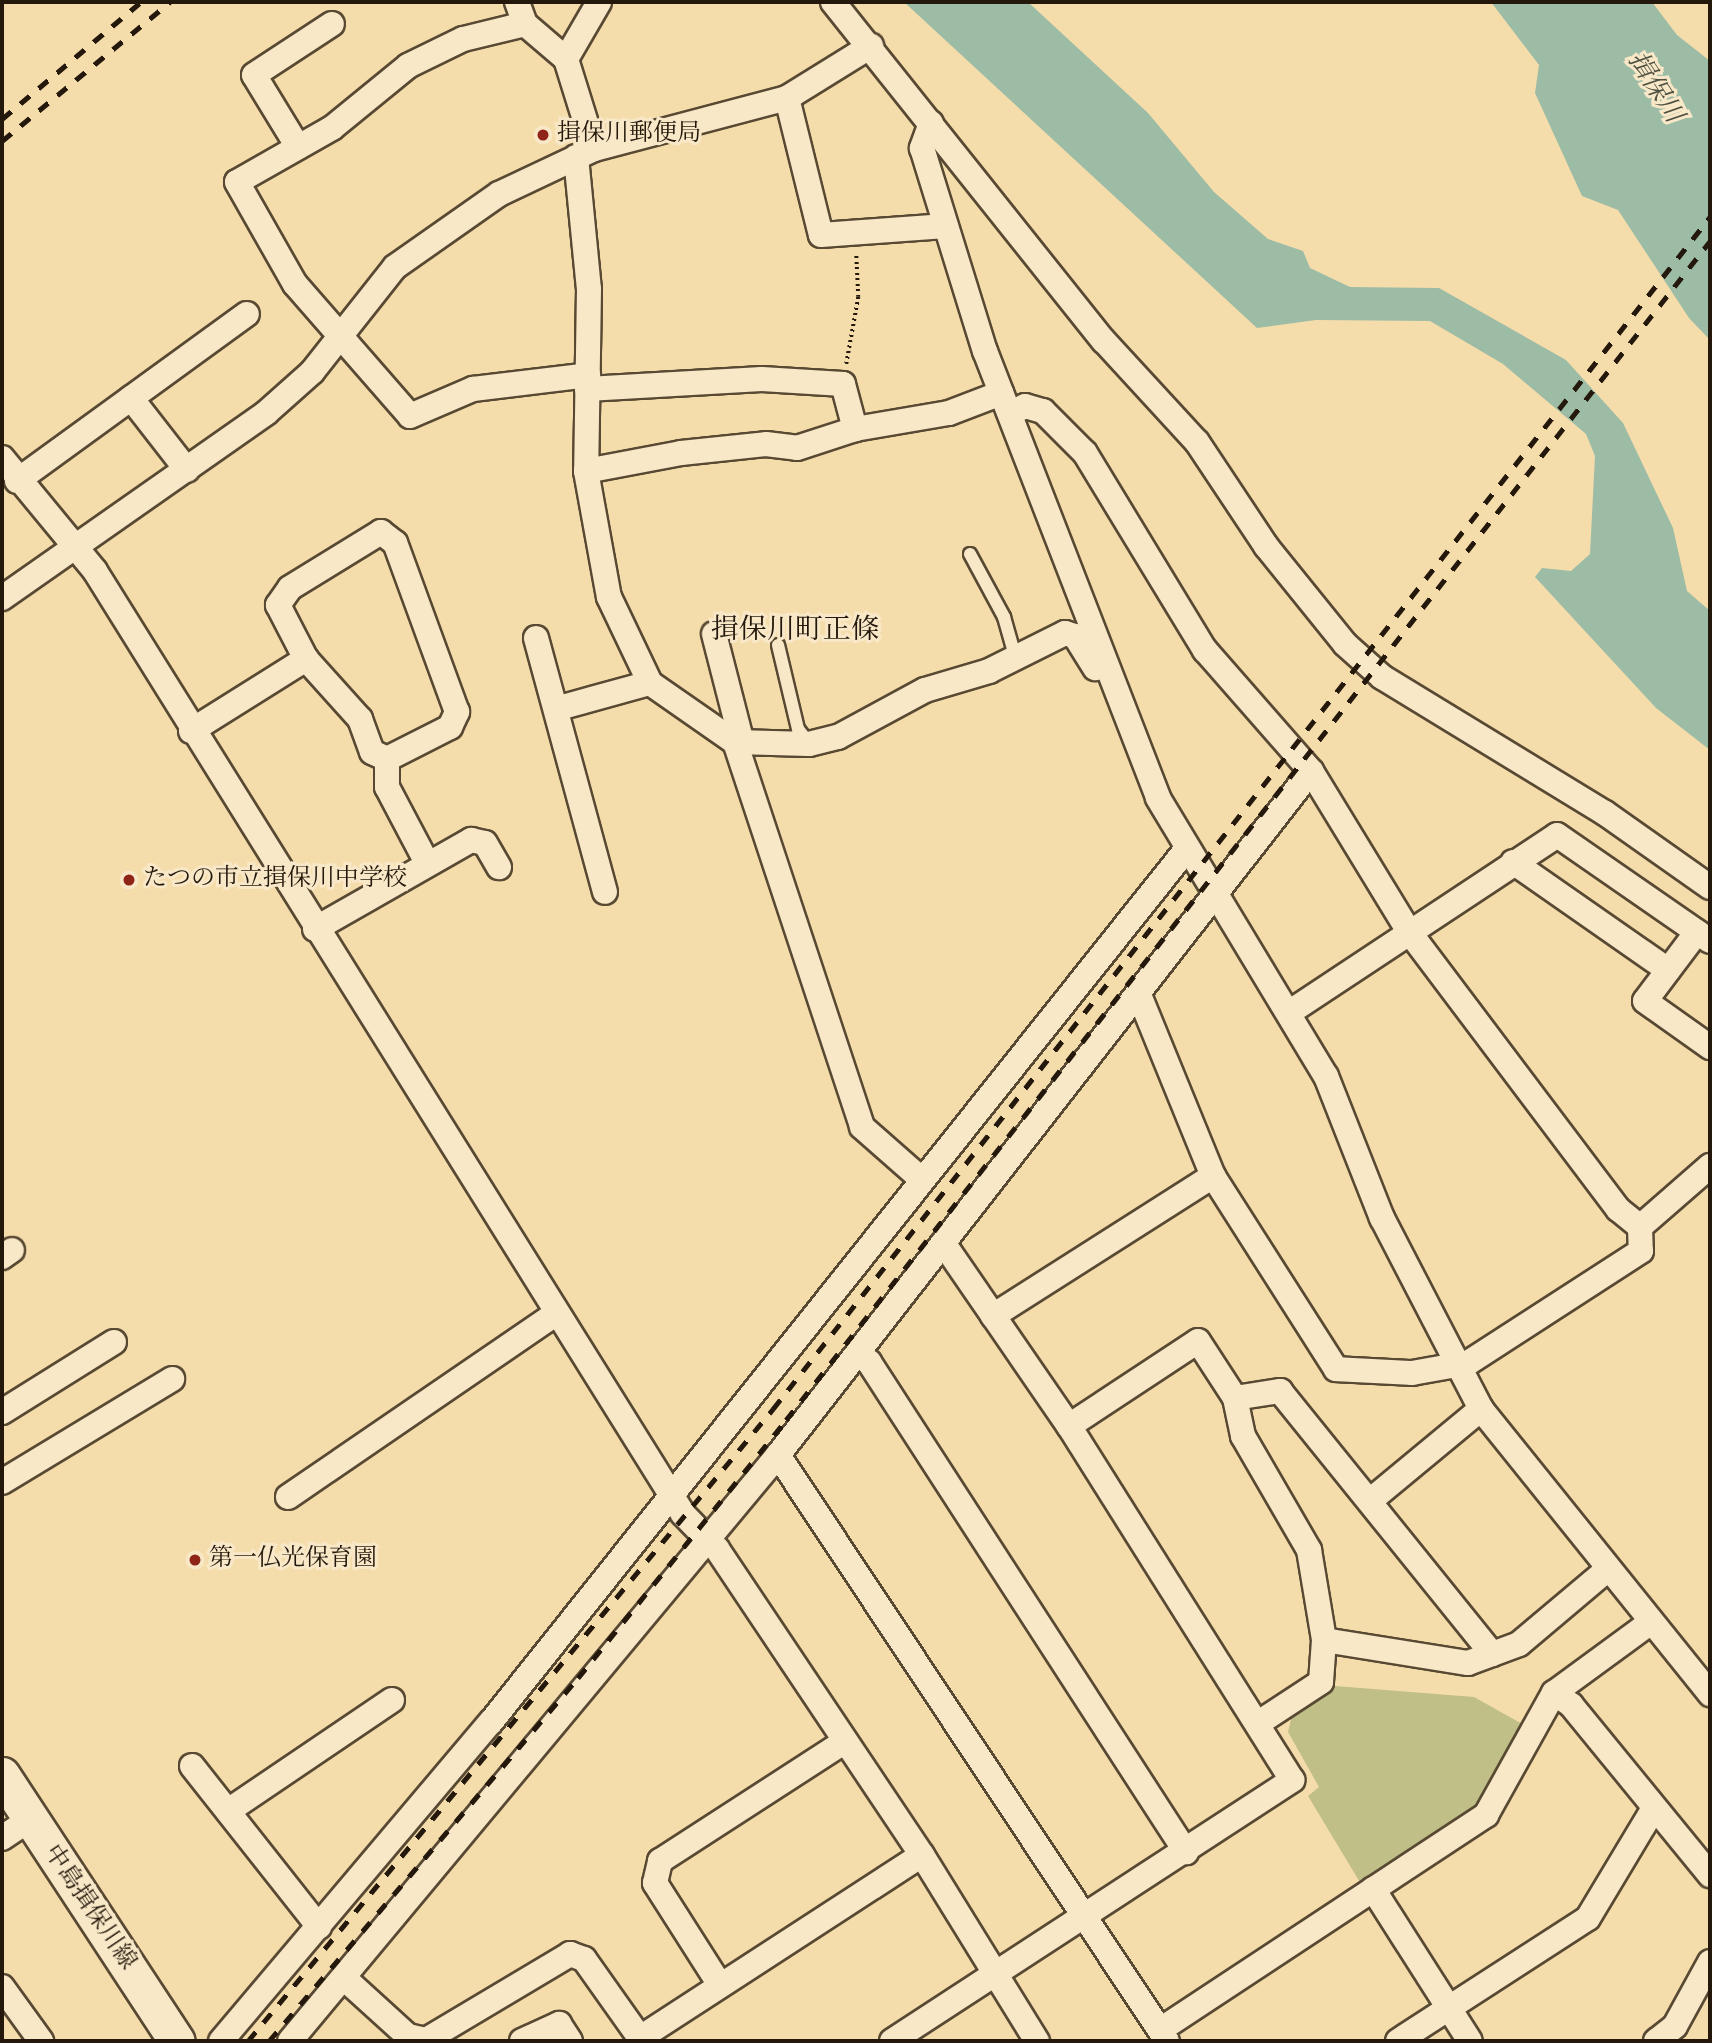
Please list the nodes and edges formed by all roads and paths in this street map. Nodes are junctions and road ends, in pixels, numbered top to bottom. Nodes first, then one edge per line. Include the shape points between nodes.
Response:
1 (599, 2) edge
2 (834, 2) edge
3 (521, 13) edge
4 (332, 24) dead end
5 (871, 46) junction
6 (566, 59) junction
7 (786, 98) junction
8 (930, 123) junction
9 (298, 147) junction
10 (585, 153) junction
11 (946, 226) junction
12 (855, 233) junction
13 (247, 313) dead end
14 (341, 338) junction
15 (587, 382) junction
16 (843, 384) junction
17 (131, 398) junction
18 (1006, 403) junction
19 (855, 429) junction
20 (2, 458) edge
21 (187, 470) junction
22 (586, 471) junction
23 (17, 481) junction
24 (78, 548) junction
25 (970, 554) dead end
26 (2, 598) edge
27 (714, 634) dead end
28 (536, 638) dead end
29 (778, 645) dead end
30 (1015, 656) junction
31 (306, 659) junction
32 (1111, 682) junction
33 (650, 683) junction
34 (559, 708) junction
35 (191, 730) junction
36 (738, 743) junction
37 (809, 744) junction
38 (387, 759) junction
39 (1311, 771) junction
40 (1185, 851) junction
41 (1513, 862) junction
42 (427, 863) junction
43 (499, 867) dead end
44 (1710, 887) edge
45 (605, 892) dead end
46 (1213, 895) junction
47 (315, 929) junction
48 (1410, 933) junction
49 (1703, 937) edge
50 (1668, 970) junction
51 (1140, 997) junction
52 (1290, 1012) junction
53 (1710, 1047) edge
54 (1710, 1166) edge
55 (1213, 1176) junction
56 (920, 1178) junction
57 (1640, 1227) junction
58 (943, 1243) junction
59 (557, 1312) junction
60 (993, 1316) junction
61 (114, 1342) dead end
62 (858, 1354) junction
63 (1454, 1363) junction
64 (172, 1379) dead end
65 (1235, 1398) junction
66 (1481, 1409) junction
67 (2, 1412) edge
68 (1069, 1426) junction
69 (778, 1455) junction
70 (2, 1482) edge
71 (674, 1496) junction
72 (288, 1497) dead end
73 (1371, 1500) junction
74 (709, 1540) junction
75 (1607, 1570) junction
76 (1651, 1622) junction
77 (1324, 1640) junction
78 (1492, 1654) junction
79 (1554, 1693) junction
80 (1710, 1694) edge
81 (392, 1700) dead end
82 (1260, 1722) junction
83 (844, 1742) junction
84 (192, 1766) dead end
85 (2, 1775) edge
86 (1654, 1808) junction
87 (228, 1811) junction
88 (30, 1819) junction
89 (2, 1838) edge
90 (1186, 1852) junction
91 (922, 1854) junction
92 (1710, 1875) edge
93 (1373, 1889) junction
94 (1085, 1918) junction
95 (319, 1927) junction
96 (1710, 1962) edge
97 (995, 1976) junction
98 (344, 1978) junction
99 (720, 1985) junction
100 (2, 1987) edge
101 (1448, 2009) junction
102 (1164, 2036) edge
103 (641, 2040) edge
104 (1659, 2040) edge
105 (41, 2041) edge
106 (177, 2041) edge
107 (221, 2041) edge
108 (290, 2041) edge
109 (522, 2041) edge
110 (570, 2041) edge
111 (892, 2041) edge
112 (1037, 2041) edge
113 (1398, 2041) edge
114 (1470, 2041) edge

1 - 6 street
2 - 5 street
3 - 6 street
3 - 9 street via 408,66
4 - 9 street via 254,75
5 - 7 street
5 - 8 street
6 - 10 street
7 - 10 street
7 - 12 street via 821,235
8 - 11 street via 922,148
8 - 44 street via 1104,341 1197,442 1266,546 1345,644 1382,677 1605,813
9 - 14 street via 237,182 295,284
10 - 14 street via 499,194 412,254
10 - 15 street
11 - 12 street
11 - 18 street
12 - 16 path via 858,297
13 - 17 street
14 - 15 street via 410,416 473,389
14 - 21 street via 266,413
15 - 16 street via 762,379
15 - 22 street
16 - 19 street
17 - 21 street
17 - 23 street
18 - 19 street
18 - 32 street
18 - 39 street via 1042,411 1085,453 1205,650
19 - 22 street via 797,448 766,444 681,453
20 - 23 street
21 - 24 street
22 - 33 street via 608,597
23 - 24 street
24 - 26 street
24 - 35 street
25 - 30 lane via 1004,617
27 - 36 street
28 - 34 street
29 - 37 lane via 798,729
30 - 32 street via 1065,633 1075,636
30 - 37 street
31 - 35 street
31 - 38 street via 360,719 372,752
31 - 38 street via 278,605 290,588 381,532 395,543 457,712 450,727
32 - 40 street
33 - 34 street
33 - 36 street
34 - 45 street
35 - 47 street
36 - 37 street
36 - 56 street via 862,1127
38 - 42 street via 387,787
39 - 46 street
39 - 48 street
40 - 46 street
40 - 56 street
41 - 48 street
41 - 49 street via 1557,835
41 - 50 street
42 - 43 street via 471,840 485,843
42 - 47 street
46 - 51 street
46 - 52 street
47 - 59 street
48 - 52 street
48 - 57 street via 1618,1209
49 - 50 street
50 - 53 street via 1645,1000
51 - 55 street
51 - 58 street
52 - 63 street via 1326,1076 1382,1218
54 - 57 street
55 - 60 street
55 - 63 street via 1336,1369 1412,1373
56 - 71 street
57 - 63 street via 1641,1251 1468,1363
58 - 60 street
58 - 62 street
59 - 71 street
59 - 72 street
60 - 68 street
61 - 67 street
62 - 69 street
62 - 90 street via 869,1362
63 - 66 street
64 - 70 street
65 - 68 street via 1198,1341
65 - 73 street via 1280,1391
65 - 77 street via 1243,1436 1309,1550
66 - 73 street
66 - 75 street
68 - 82 street
69 - 74 street
69 - 94 street
71 - 74 street
71 - 95 street
73 - 78 street
74 - 83 street
74 - 98 street
75 - 76 street
75 - 78 street via 1519,1644
76 - 79 street
76 - 80 street
77 - 78 street via 1468,1662
77 - 82 street via 1321,1682
79 - 86 street via 1572,1705
79 - 93 street via 1486,1815
81 - 87 street
82 - 90 street via 1292,1780
83 - 91 street
83 - 99 street via 660,1861 655,1883
84 - 87 street
85 - 88 main road, 中島揖保川線
86 - 92 street
86 - 101 street via 1588,1918
87 - 95 street
88 - 89 street
88 - 106 main road, 中島揖保川線
90 - 94 street
91 - 97 street
91 - 99 street
93 - 101 street
93 - 102 street
94 - 97 street
94 - 102 street
95 - 107 street
96 - 104 street via 1675,2026
97 - 111 street
97 - 112 street
98 - 103 street via 408,2036 426,2040 569,1954 584,1959
98 - 108 street
99 - 103 street
100 - 105 street
101 - 113 street
101 - 114 street
109 - 110 street via 559,2024

